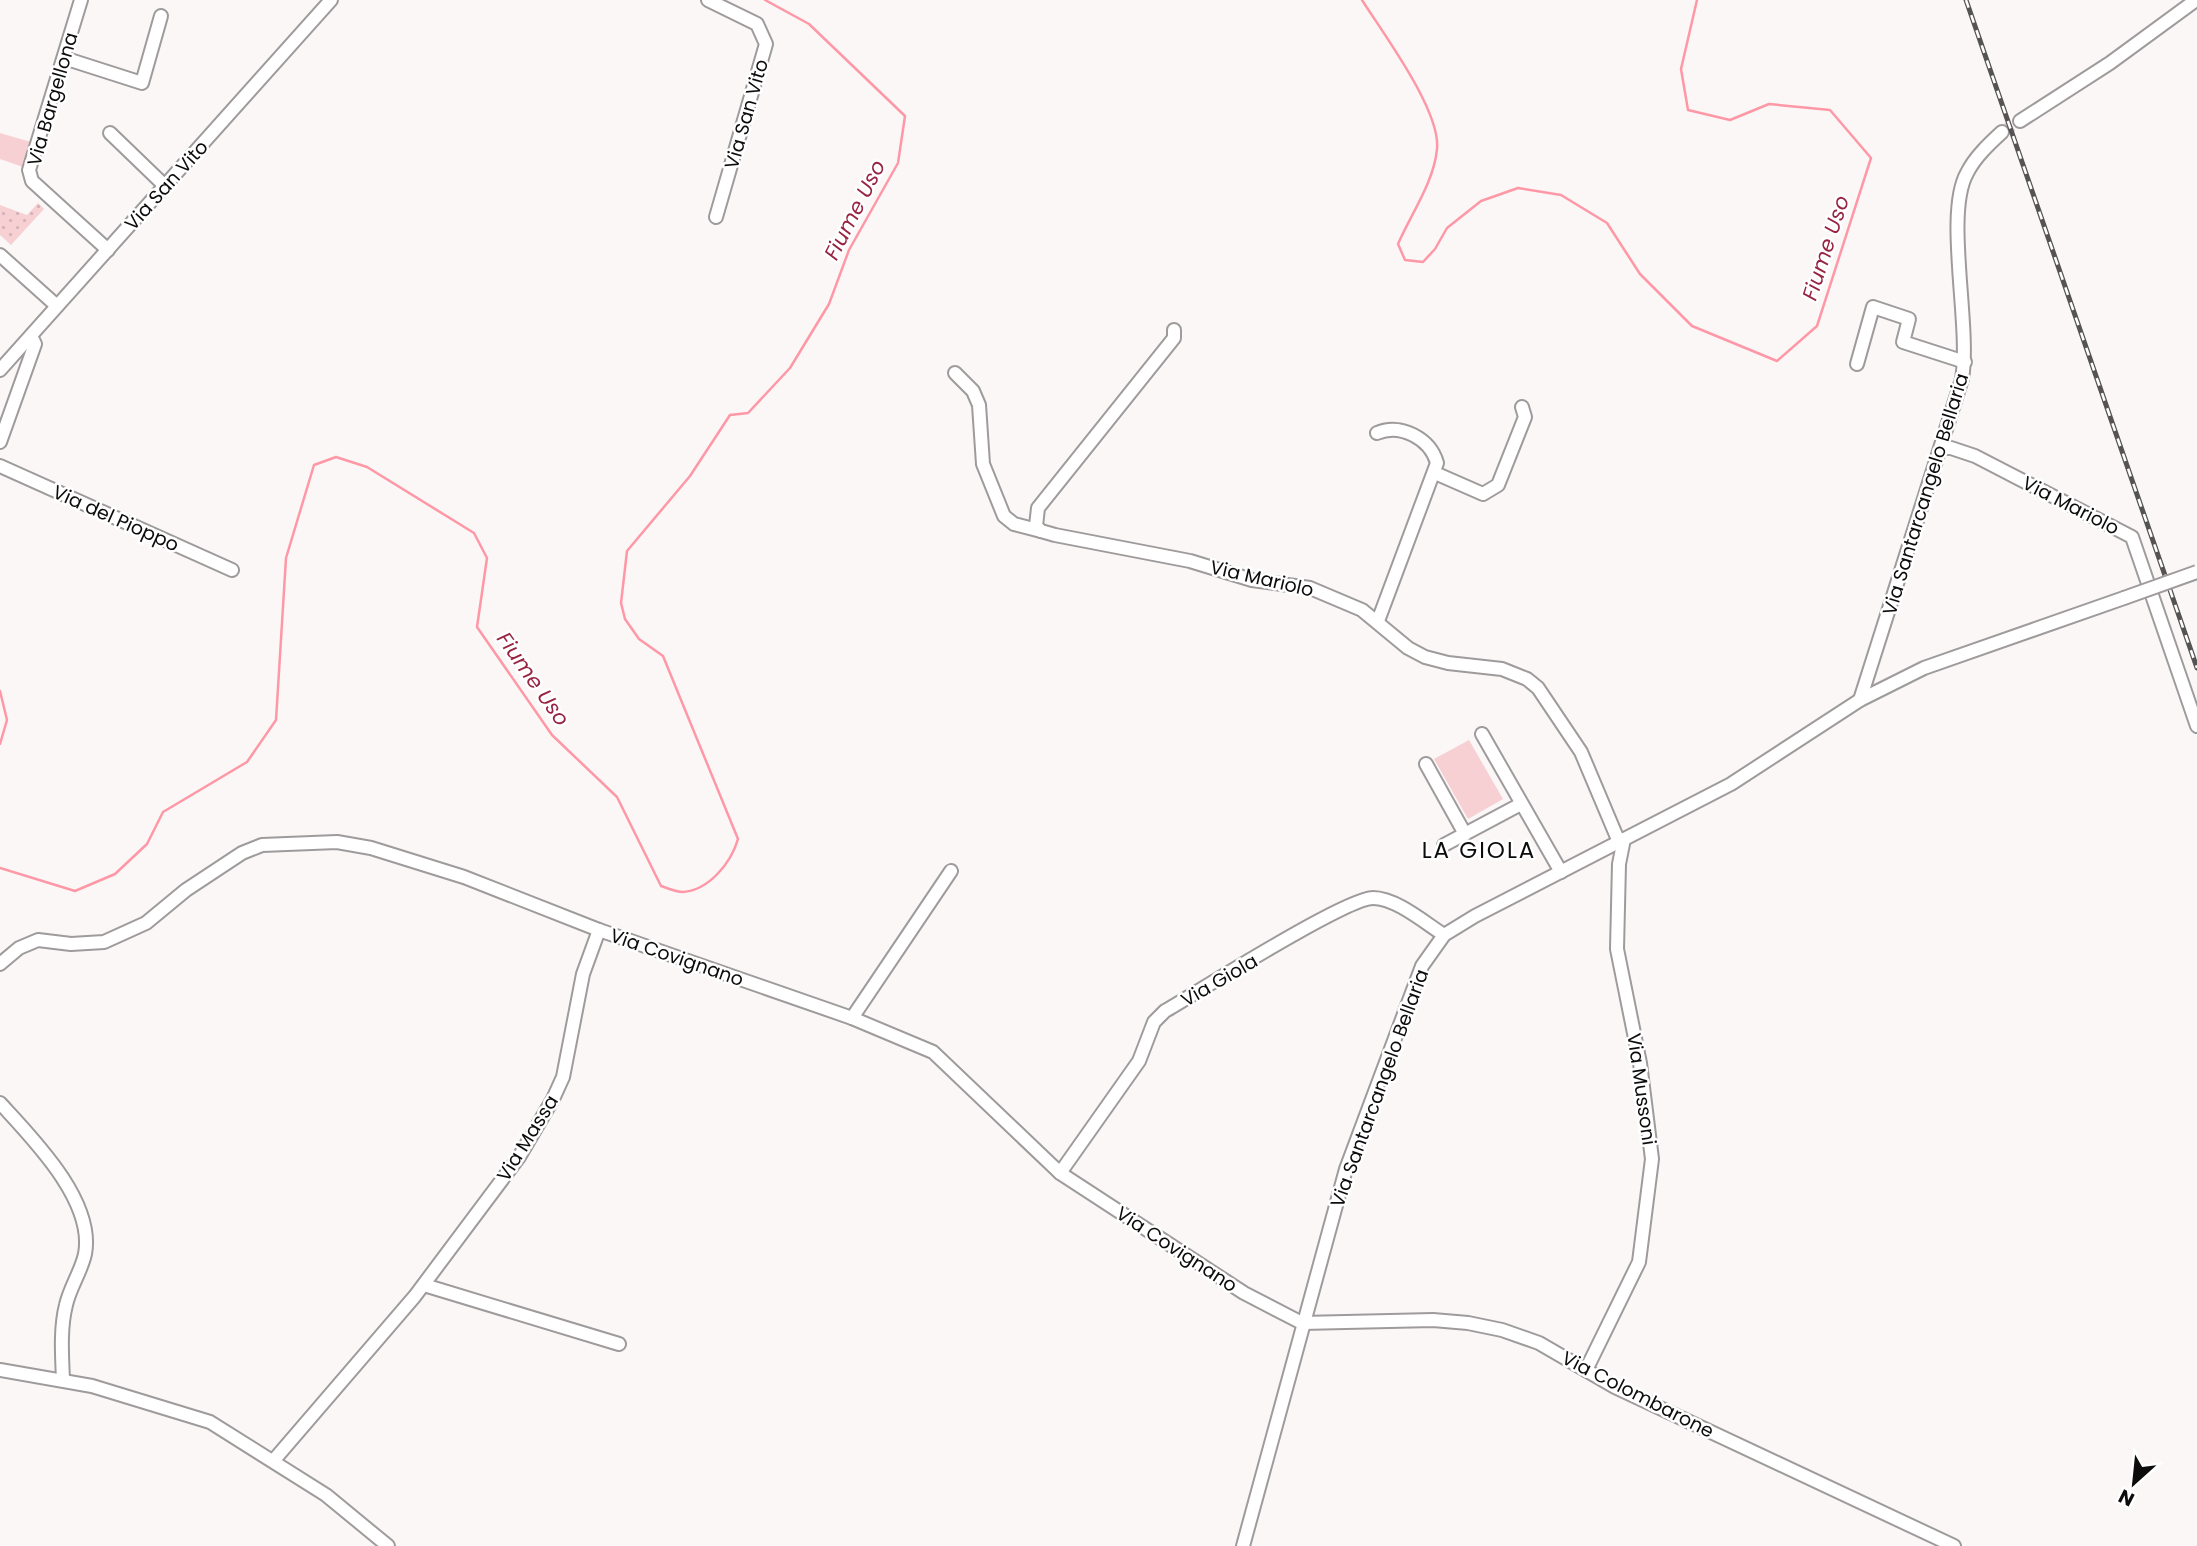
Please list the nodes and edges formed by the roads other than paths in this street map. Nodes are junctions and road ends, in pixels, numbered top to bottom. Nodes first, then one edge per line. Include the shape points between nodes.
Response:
1 (81, 0) edge
2 (331, 0) edge
3 (708, 0) edge
4 (2196, 0) edge
5 (161, 16) dead end
6 (64, 58) junction
7 (2020, 121) tunnel mouth
8 (2002, 132) tunnel mouth
9 (110, 133) dead end
10 (165, 186) junction
11 (716, 217) dead end
12 (108, 250) junction
13 (0, 256) edge
14 (57, 306) junction
15 (1174, 330) dead end
16 (31, 336) junction
17 (1965, 362) junction
18 (1857, 364) dead end
19 (0, 370) edge
20 (955, 373) dead end
21 (1522, 407) dead end
22 (1377, 433) dead end
23 (0, 442) edge
24 (1941, 448) junction
25 (0, 466) edge
26 (1435, 473) junction
27 (1041, 531) junction
28 (232, 570) dead end
29 (2197, 572) edge
30 (1378, 621) junction
31 (1860, 700) junction
32 (2197, 726) edge
33 (1482, 734) dead end
34 (1426, 764) dead end
35 (1521, 804) junction
36 (1465, 834) junction
37 (1621, 840) junction
38 (1444, 845) dead end
39 (951, 871) dead end
40 (1561, 872) junction
41 (599, 929) junction
42 (1444, 935) junction
43 (0, 964) edge
44 (852, 1018) junction
45 (0, 1103) edge
46 (1060, 1173) junction
47 (424, 1285) junction
48 (1302, 1323) junction
49 (619, 1344) dead end
50 (0, 1370) edge
51 (1586, 1370) junction
52 (63, 1380) junction
53 (274, 1460) junction
54 (387, 1546) edge
55 (1243, 1546) edge
56 (1954, 1546) edge

1 - 6 street, Via Bargellona
2 - 10 street, Via San Vito
3 - 11 street, Via San Vito via 757,24 766,44
4 - 7 street
5 - 6 street via 142,83
6 - 12 street, Via Bargellona via 29,170 32,181
8 - 17 street, Via Santarcangelo Bellaria via 1966,174 1961,195 1958,218
9 - 10 street
10 - 12 street, Via San Vito
12 - 14 street, Via San Vito
13 - 14 street
14 - 16 street, Via San Vito
15 - 27 street via 1174,338 1038,508 1036,526
16 - 19 street, Via San Vito
16 - 23 street via 35,344
17 - 18 street via 1903,342 1909,319 1874,307
17 - 24 street, Via Santarcangelo Bellaria
20 - 27 street, Via Mariolo via 973,391 979,405 983,464 1004,516 1014,524
21 - 26 street via 1525,417 1498,485 1489,492 1483,494
22 - 26 street via 1399,428 1423,442 1435,454
24 - 31 street, Via Santarcangelo Bellaria
24 - 32 street, Via Mariolo via 1975,456 2132,537
25 - 28 street, Via del Pioppo
26 - 30 street
27 - 30 street, Via Mariolo via 1190,561 1252,580 1310,587 1338,597
29 - 31 street, Via Santarcangelo Bellaria, bridge via 1924,668
30 - 37 street, Via Mariolo via 1425,657 1514,673 1538,688 1581,752
31 - 37 street, Via Santarcangelo Bellaria via 1731,784
33 - 35 street
34 - 36 street
35 - 36 street
35 - 40 street
36 - 38 street
37 - 40 street, Via Santarcangelo Bellaria
37 - 51 street, Via Mussoni via 1617,949 1640,1063 1652,1159 1639,1262
39 - 44 street
40 - 42 street, Via Santarcangelo Bellaria
41 - 43 street, Via Covignano via 464,877 371,848 337,842 261,845 186,890 146,923 104,943 38,940
41 - 44 street, Via Covignano
41 - 47 street, Via Massa via 587,957 563,1077 553,1099 519,1157
42 - 46 street, Via Giola via 1386,900 1372,898 1301,932 1165,1011 1154,1022 1139,1061
42 - 48 street, Via Santarcangelo Bellaria via 1422,966 1346,1169
44 - 46 street, Via Covignano via 933,1052
45 - 52 street via 64,1176 83,1229 85,1252 66,1305
46 - 48 street, Via Covignano via 1244,1293
47 - 49 street
47 - 53 street, Via Massa
48 - 51 street, Via Colombarone via 1468,1323 1539,1343
48 - 55 street, Via Santarcangelo Bellaria
50 - 52 street
51 - 56 street, Via Colombarone
52 - 53 street via 211,1422
53 - 54 street via 326,1495

